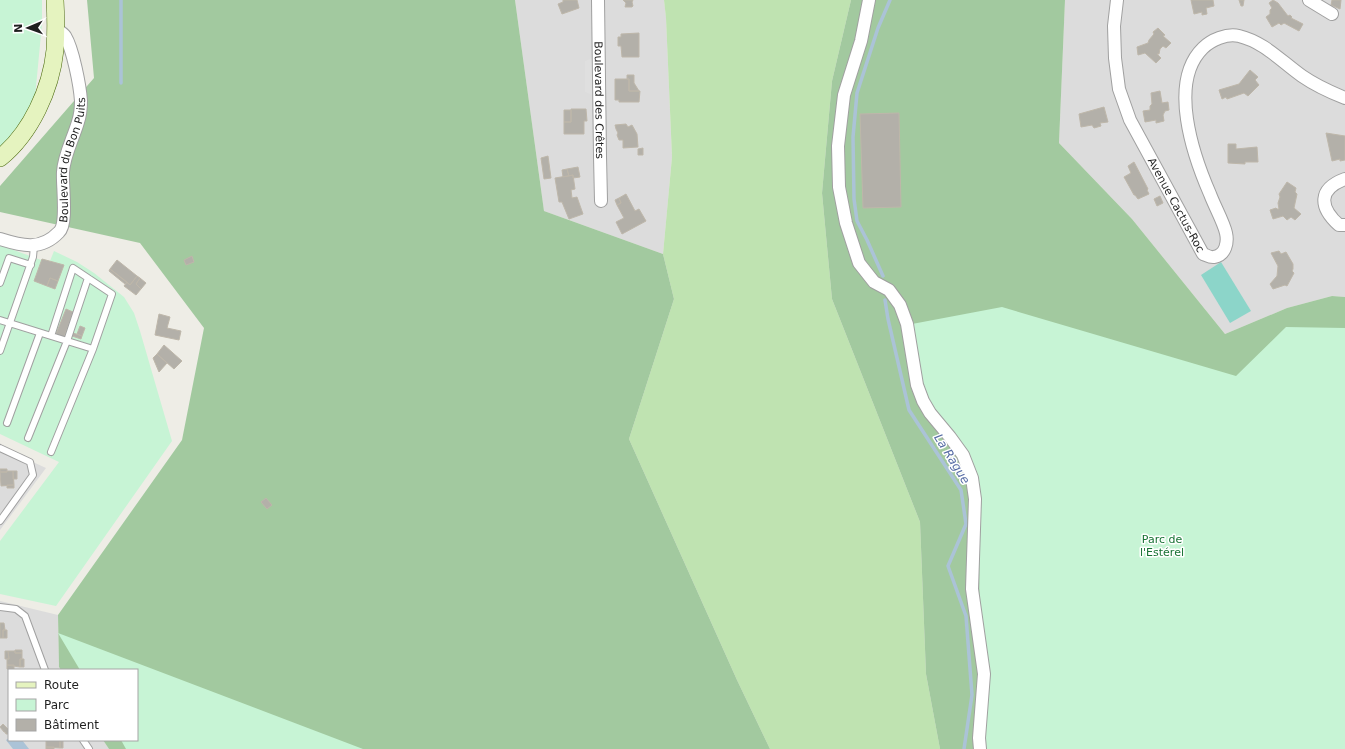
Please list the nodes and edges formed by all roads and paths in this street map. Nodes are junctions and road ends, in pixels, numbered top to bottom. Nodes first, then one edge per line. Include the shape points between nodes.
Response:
1 (55, 0) edge
2 (598, 0) edge
3 (869, 0) edge
4 (1116, 0) edge
5 (1309, 0) edge
6 (1332, 14) dead end
7 (56, 28) junction
8 (1345, 98) edge
9 (0, 158) edge
10 (1345, 179) edge
11 (602, 200) dead end
12 (1345, 225) edge
13 (0, 239) edge
14 (34, 246) junction
15 (31, 265) junction
16 (88, 278) junction
17 (0, 283) edge
18 (0, 320) edge
19 (10, 323) junction
20 (40, 332) junction
21 (51, 336) junction
22 (67, 341) junction
23 (93, 349) junction
24 (0, 351) edge
25 (7, 423) dead end
26 (28, 438) dead end
27 (0, 448) edge
28 (51, 452) dead end
29 (0, 521) edge
30 (0, 608) edge
31 (45, 669) edge
32 (980, 749) edge

1 - 7 main road
2 - 11 street, Boulevard des Crêtes
3 - 32 street via 861,41 844,95 838,146 839,187 846,223 859,263 874,282 889,290 900,305 907,324 923,401 963,455 972,478 975,499 972,589 984,674
4 - 8 street, Avenue Cactus-Roc via 1115,58 1119,89 1130,120 1203,254 1214,257 1221,254 1227,246 1227,239 1198,161 1184,99 1187,75 1196,54 1208,42 1237,35 1272,52 1302,76
5 - 6 street
7 - 9 main road via 45,90 27,127
7 - 14 street, Boulevard du Bon Puits via 65,35 75,64 81,102 63,172 64,220 61,231 52,239
10 - 12 street via 1328,189 1324,198 1325,210 1330,217 1339,225
13 - 14 street
14 - 15 lane
15 - 17 lane via 9,258
15 - 19 lane
16 - 21 lane via 73,268
16 - 22 lane
16 - 23 lane via 112,294
18 - 19 lane
19 - 20 lane
19 - 24 lane
20 - 21 lane
20 - 25 lane
21 - 22 lane
22 - 23 lane
22 - 26 lane
23 - 28 lane
27 - 29 lane via 30,462 33,476
30 - 31 lane via 16,610 25,616

